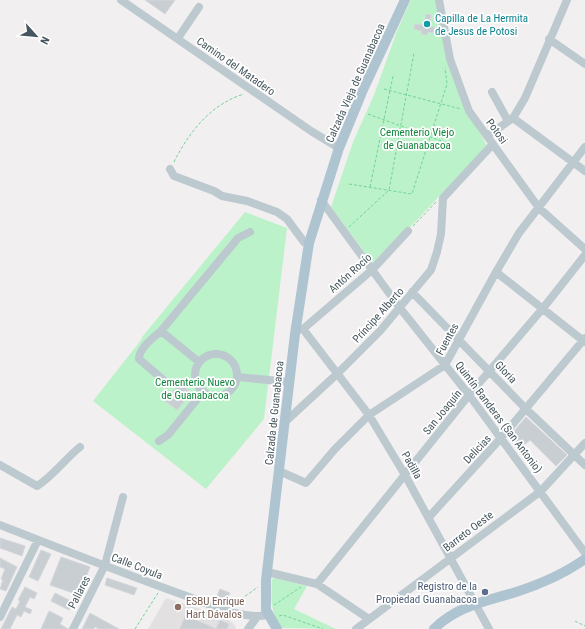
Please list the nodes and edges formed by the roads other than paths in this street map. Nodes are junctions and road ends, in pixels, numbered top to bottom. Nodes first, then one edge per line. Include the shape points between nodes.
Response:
1 (121, 0) edge
2 (405, 0) edge
3 (439, 0) edge
4 (567, 0) edge
5 (199, 7) dead end
6 (178, 38) junction
7 (549, 39) junction
8 (585, 64) edge
9 (492, 92) dead end
10 (511, 119) junction
11 (487, 136) junction
12 (493, 144) junction
13 (585, 147) edge
14 (339, 148) junction
15 (574, 163) junction
16 (170, 169) road end
17 (585, 172) edge
18 (322, 200) junction
19 (539, 208) junction
20 (408, 231) road end
21 (250, 232) dead end
22 (309, 243) junction
23 (585, 249) edge
24 (585, 255) edge
25 (372, 270) junction
26 (496, 272) junction
27 (412, 292) junction
28 (544, 307) junction
29 (400, 308) junction
30 (299, 330) junction
31 (161, 331) junction
32 (459, 340) junction
33 (584, 340) edge
34 (199, 362) junction
35 (445, 365) junction
36 (490, 372) junction
37 (338, 374) junction
38 (237, 377) junction
39 (289, 382) junction
40 (167, 383) dead end
41 (203, 392) junction
42 (469, 395) junction
43 (526, 409) junction
44 (370, 415) junction
45 (285, 422) junction
46 (501, 438) junction
47 (159, 441) dead end
48 (585, 443) edge
49 (80, 447) dead end
50 (574, 455) junction
51 (0, 465) edge
52 (585, 466) edge
53 (279, 471) junction
54 (405, 475) junction
55 (541, 491) junction
56 (123, 497) dead end
57 (429, 517) junction
58 (0, 525) edge
59 (38, 540) junction
60 (585, 553) edge
61 (451, 558) junction
62 (585, 559) edge
63 (105, 566) junction
64 (267, 576) junction
65 (313, 583) junction
66 (476, 603) junction
67 (0, 617) edge
68 (257, 617) junction
69 (271, 619) edge
70 (369, 619) junction
71 (73, 629) edge
72 (248, 629) edge
73 (356, 629) edge
74 (434, 629) edge
75 (489, 629) edge

1 - 6 street, Camino del Matadero
2 - 14 main road, Calzada Vieja de Guanabacoa
3 - 11 street, Potosi via 450,59 469,111
4 - 7 street
5 - 6 street
6 - 14 street, Camino del Matadero
7 - 8 street
7 - 10 street via 525,98
9 - 10 street
10 - 11 street
10 - 15 street
11 - 12 street, Potosi
12 - 19 street, Potosi
12 - 27 street, Príncipe Alberto via 443,198 437,252 431,270
13 - 15 street, Fuentes
14 - 18 main road, Calzada Vieja de Guanabacoa
15 - 17 street
15 - 19 street, Fuentes
16 - 22 street via 174,176 222,196 247,201 277,212 287,219 304,242
18 - 22 main road, Calzada de Guanabacoa
18 - 25 street, Quintín Banderas (San Antonio)
19 - 23 street, Potosi
19 - 26 street, Fuentes via 519,233
20 - 25 street, Antón Rocío
21 - 31 street via 238,238
22 - 30 main road, Calzada de Guanabacoa
24 - 28 street, San Joaquín
25 - 29 street, Quintín Banderas (San Antonio)
25 - 30 street, Antón Rocío
26 - 28 street
26 - 32 street, Fuentes
27 - 29 street, Príncipe Alberto
27 - 32 street, Gloria
28 - 33 street
28 - 36 street, San Joaquín
29 - 35 street, Quintín Banderas (San Antonio)
29 - 37 street, Príncipe Alberto
30 - 37 street, Padilla
30 - 39 main road, Calzada de Guanabacoa
31 - 34 street
31 - 40 street via 139,354 139,359
32 - 35 street, Fuentes
32 - 36 street, Gloria
33 - 43 street, Delicias
34 - 38 street via 213,354 224,356 233,362
34 - 41 street via 194,376
35 - 42 street, Quintín Banderas (San Antonio)
35 - 44 street, Fuentes
36 - 42 street, San Joaquín
36 - 43 street, Gloria
37 - 44 street, Padilla
37 - 45 street, Príncipe Alberto
38 - 39 street
38 - 41 street via 233,388 224,395 214,396
39 - 45 main road, Calzada de Guanabacoa
41 - 47 street via 168,435
42 - 46 street, Quintín Banderas (San Antonio)
42 - 54 street, San Joaquín
43 - 46 street, Delicias
43 - 50 street, Gloria
44 - 53 street, Fuentes via 335,449 306,483
44 - 54 street, Padilla
45 - 53 main road, Calzada de Guanabacoa
46 - 55 street, Quintín Banderas (San Antonio)
46 - 57 street, Delicias
48 - 50 street, Barreto Oeste
49 - 51 street via 37,486
50 - 52 street, Gloria
50 - 55 street, Barreto Oeste
53 - 64 main road, Calzada de Guanabacoa
54 - 57 street, Padilla
54 - 65 street, San Joaquín
55 - 60 street, Quintín Banderas (San Antonio)
55 - 61 street, Barreto Oeste
56 - 63 street, Pallares
57 - 61 street, Padilla
58 - 59 street, Calle Coyula
59 - 63 street, Calle Coyula
59 - 67 street
61 - 66 street, Padilla
61 - 70 street, Barreto Oeste
62 - 66 main road via 544,582
63 - 68 street, Calle Coyula via 227,610
63 - 71 street, Pallares
64 - 65 street
64 - 69 main road, Calzada de Guanabacoa
65 - 70 street
66 - 74 main road via 455,612
66 - 75 street, Padilla
68 - 69 street, Calle Coyula
68 - 72 street
70 - 73 street, Barreto Oeste

